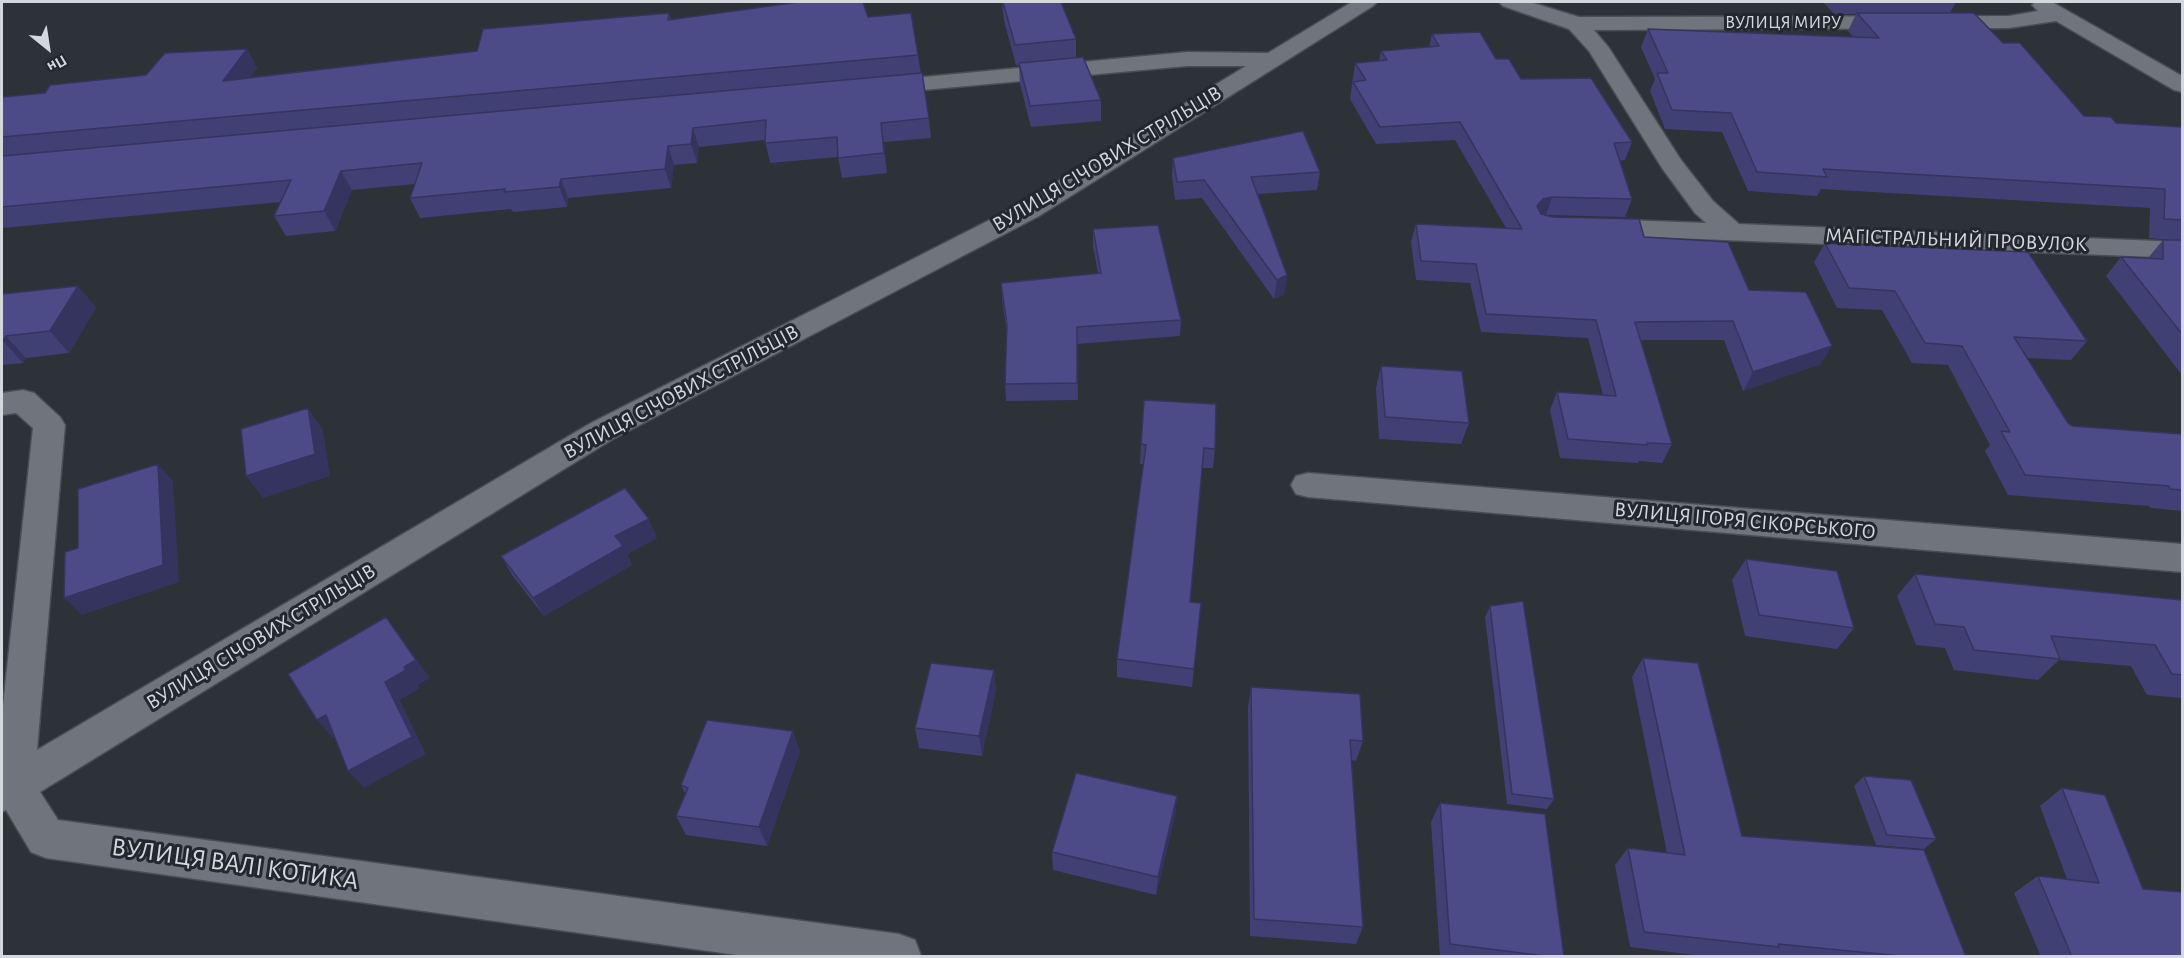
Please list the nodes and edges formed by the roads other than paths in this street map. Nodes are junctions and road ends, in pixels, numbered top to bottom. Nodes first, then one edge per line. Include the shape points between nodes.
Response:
1 (1366, 2) edge
2 (1510, 2) edge
3 (2036, 2) edge
4 (2061, 14) junction
5 (1577, 24) junction
6 (1270, 60) junction
7 (2182, 85) edge
8 (855, 89) edge
9 (1569, 226) edge
10 (1729, 230) junction
11 (2182, 249) edge
12 (2, 404) edge
13 (1308, 485) dead end
14 (2182, 558) edge
15 (8, 790) edge
16 (899, 957) edge

1 - 6 street, ВУЛИЦЯ СІЧОВИХ СТРІЛЬЦІВ
2 - 5 street, ВУЛИЦЯ МИРУ
3 - 4 street
4 - 5 street, ВУЛИЦЯ МИРУ via 2009,22
4 - 7 street
5 - 10 street via 1598,48 1671,163 1704,207
6 - 8 street via 1187,59
6 - 15 street, ВУЛИЦЯ СІЧОВИХ СТРІЛЬЦІВ via 1030,210 602,431
9 - 10 street, МАГІСТРАЛЬНИЙ ПРОВУЛОК
10 - 11 street, МАГІСТРАЛЬНИЙ ПРОВУЛОК
12 - 15 street via 23,401 49,425
13 - 14 street, ВУЛИЦЯ ІГОРЯ СІКОРСЬКОГО
15 - 16 street, ВУЛИЦЯ ВАЛІ КОТИКА via 46,838

